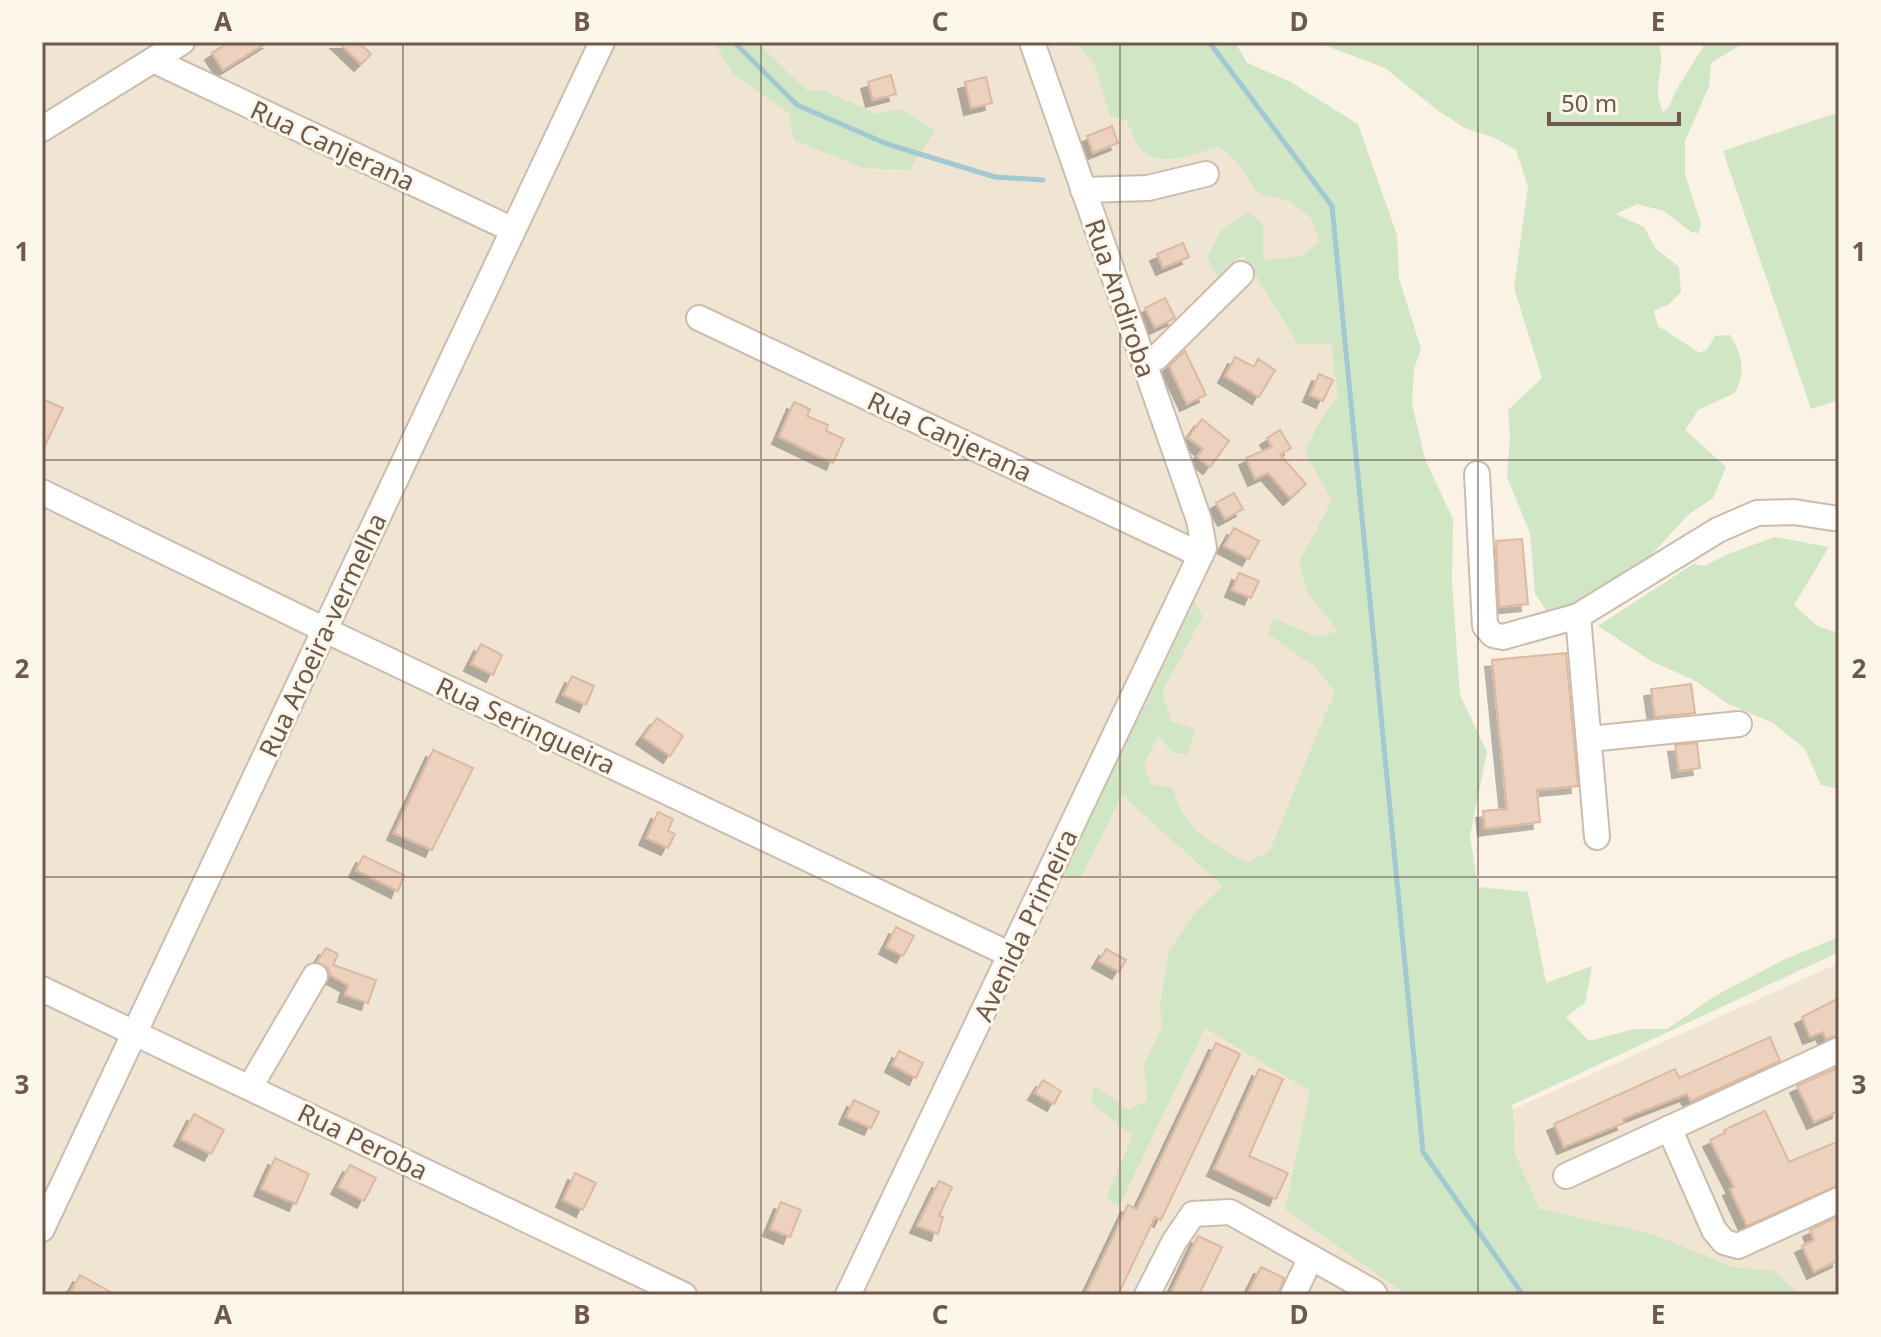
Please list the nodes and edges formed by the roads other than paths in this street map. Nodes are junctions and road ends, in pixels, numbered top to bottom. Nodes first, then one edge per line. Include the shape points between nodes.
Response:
1 (182, 42) edge
2 (602, 42) edge
3 (1032, 42) edge
4 (153, 60) junction
5 (42, 129) edge
6 (1206, 174) dead end
7 (1083, 190) junction
8 (513, 230) junction
9 (1241, 274) dead end
10 (699, 318) dead end
11 (1144, 363) junction
12 (1477, 474) dead end
13 (42, 492) edge
14 (1839, 519) edge
15 (1201, 555) junction
16 (1578, 616) junction
17 (325, 630) junction
18 (1739, 724) dead end
19 (1589, 739) junction
20 (1597, 837) dead end
21 (1011, 955) junction
22 (315, 976) dead end
23 (42, 989) edge
24 (135, 1032) junction
25 (1839, 1050) edge
26 (250, 1087) junction
27 (1669, 1128) junction
28 (1566, 1176) dead end
29 (1839, 1200) edge
30 (42, 1229) edge
31 (1311, 1257) junction
32 (684, 1295) edge
33 (848, 1295) edge
34 (1147, 1295) edge
35 (1293, 1295) edge
36 (1375, 1295) edge

1 - 4 street
2 - 8 street, Rua Aroeira-vermelha
3 - 7 street, Rua Andiroba
4 - 5 street
4 - 8 street, Rua Canjerana
6 - 7 street via 1148,188
7 - 11 street, Rua Andiroba
8 - 17 street, Rua Aroeira-vermelha
9 - 11 street via 1156,358
10 - 15 street, Rua Canjerana
11 - 15 street, Rua Andiroba via 1199,520
12 - 16 street via 1485,626 1503,637
13 - 17 street, Rua Seringueira
14 - 16 street via 1757,513 1718,530
15 - 21 street, Avenida Primeira
16 - 19 street
17 - 21 street, Rua Seringueira
17 - 24 street, Rua Aroeira-vermelha
18 - 19 street
19 - 20 street
21 - 33 street, Avenida Primeira
22 - 26 street
23 - 24 street, Rua Peroba
24 - 26 street, Rua Peroba
24 - 30 street, Rua Aroeira-vermelha
25 - 27 street
26 - 32 street, Rua Peroba
27 - 28 street
27 - 29 street via 1724,1242 1738,1246
31 - 34 street via 1230,1212 1193,1214
31 - 35 street
31 - 36 street

